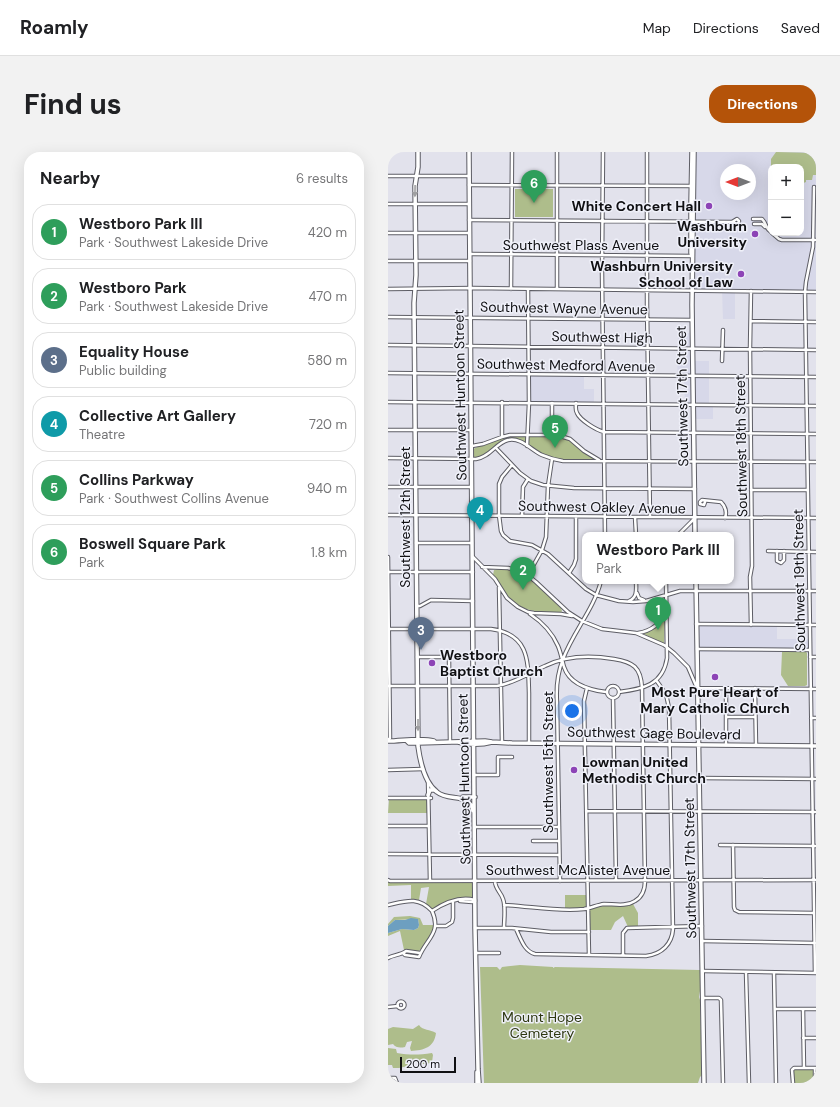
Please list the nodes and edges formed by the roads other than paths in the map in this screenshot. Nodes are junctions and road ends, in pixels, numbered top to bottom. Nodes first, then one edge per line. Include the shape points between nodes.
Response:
1 (418, 152) edge
2 (469, 152) edge
3 (512, 152) edge
4 (557, 152) edge
5 (603, 152) edge
6 (647, 152) edge
7 (693, 152) edge
8 (388, 176) edge
9 (416, 176) junction
10 (469, 176) junction
11 (469, 185) junction
12 (512, 185) junction
13 (557, 185) junction
14 (602, 186) junction
15 (647, 186) junction
16 (693, 186) junction
17 (814, 187) dead end
18 (388, 204) edge
19 (415, 204) junction
20 (469, 204) junction
21 (753, 219) dead end
22 (469, 220) junction
23 (512, 220) junction
24 (557, 220) junction
25 (602, 220) junction
26 (647, 221) junction
27 (693, 221) junction
28 (732, 222) dead end
29 (754, 224) dead end
30 (766, 227) joint
31 (415, 232) junction
32 (388, 233) edge
33 (470, 233) junction
34 (776, 236) edge
35 (815, 240) edge
36 (470, 254) junction
37 (511, 254) junction
38 (557, 255) junction
39 (602, 255) junction
40 (647, 255) junction
41 (692, 256) junction
42 (388, 261) edge
43 (415, 261) junction
44 (470, 261) junction
45 (388, 289) edge
46 (415, 289) junction
47 (470, 289) junction
48 (511, 289) junction
49 (528, 289) junction
50 (557, 290) junction
51 (602, 290) junction
52 (647, 290) junction
53 (692, 291) junction
54 (751, 291) junction
55 (805, 292) junction
56 (816, 292) edge
57 (388, 317) edge
58 (414, 317) junction
59 (470, 317) junction
60 (528, 318) junction
61 (603, 318) junction
62 (648, 319) junction
63 (692, 320) junction
64 (750, 321) junction
65 (806, 322) junction
66 (816, 322) edge
67 (722, 330) dead end
68 (388, 345) edge
69 (414, 345) junction
70 (471, 345) junction
71 (528, 346) junction
72 (603, 347) junction
73 (648, 347) junction
74 (693, 348) junction
75 (722, 348) junction
76 (750, 348) junction
77 (806, 349) junction
78 (816, 350) edge
79 (722, 361) dead end
80 (388, 373) edge
81 (415, 373) junction
82 (471, 374) junction
83 (529, 374) junction
84 (603, 375) junction
85 (648, 376) junction
86 (693, 376) junction
87 (750, 377) junction
88 (806, 377) junction
89 (816, 377) edge
90 (388, 402) edge
91 (415, 402) junction
92 (472, 402) junction
93 (502, 402) junction
94 (529, 403) junction
95 (552, 403) junction
96 (576, 403) junction
97 (604, 403) junction
98 (649, 404) junction
99 (694, 404) junction
100 (750, 405) junction
101 (807, 406) junction
102 (816, 406) edge
103 (388, 430) edge
104 (415, 430) junction
105 (472, 430) junction
106 (604, 432) junction
107 (650, 432) junction
108 (694, 432) junction
109 (751, 433) junction
110 (528, 434) junction
111 (552, 434) junction
112 (807, 434) junction
113 (816, 434) edge
114 (502, 436) junction
115 (472, 446) junction
116 (527, 446) junction
117 (496, 448) junction
118 (388, 458) edge
119 (416, 458) junction
120 (472, 459) junction
121 (552, 459) junction
122 (600, 460) junction
123 (604, 460) junction
124 (650, 461) junction
125 (694, 461) junction
126 (751, 462) junction
127 (808, 462) junction
128 (816, 462) edge
129 (512, 465) junction
130 (528, 479) junction
131 (548, 486) junction
132 (388, 487) edge
133 (416, 487) junction
134 (472, 487) junction
135 (605, 488) junction
136 (650, 489) junction
137 (695, 490) junction
138 (751, 490) junction
139 (808, 490) junction
140 (705, 502) dead end
141 (388, 515) edge
142 (416, 515) junction
143 (473, 515) junction
144 (498, 515) junction
145 (522, 516) junction
146 (547, 516) junction
147 (576, 516) junction
148 (605, 517) junction
149 (635, 517) junction
150 (650, 517) junction
151 (695, 518) junction
152 (725, 518) junction
153 (752, 518) junction
154 (808, 518) junction
155 (816, 518) edge
156 (605, 532) edge
157 (636, 532) edge
158 (681, 532) edge
159 (695, 532) edge
160 (416, 543) junction
161 (473, 543) junction
162 (542, 550) junction
163 (768, 551) dead end
164 (777, 551) junction
165 (784, 551) junction
166 (809, 552) junction
167 (816, 552) edge
168 (388, 557) edge
169 (473, 557) junction
170 (388, 562) edge
171 (482, 567) junction
172 (496, 568) junction
173 (388, 572) edge
174 (417, 572) junction
175 (473, 572) junction
176 (569, 573) junction
177 (528, 575) junction
178 (492, 576) junction
179 (600, 584) edge
180 (636, 584) edge
181 (666, 584) edge
182 (696, 584) edge
183 (499, 587) junction
184 (696, 591) junction
185 (750, 591) junction
186 (816, 591) edge
187 (636, 592) junction
188 (809, 592) junction
189 (666, 594) junction
190 (596, 595) junction
191 (507, 598) junction
192 (473, 601) junction
193 (500, 601) junction
194 (646, 601) junction
195 (628, 602) junction
196 (417, 606) junction
197 (563, 607) junction
198 (666, 610) junction
199 (528, 612) junction
200 (544, 614) junction
201 (561, 614) junction
202 (573, 616) junction
203 (540, 621) junction
204 (582, 621) junction
205 (696, 624) junction
206 (751, 624) junction
207 (810, 625) junction
208 (816, 625) edge
209 (388, 629) edge
210 (417, 629) junction
211 (474, 629) junction
212 (500, 630) junction
213 (636, 633) junction
214 (666, 647) junction
215 (697, 649) junction
216 (810, 650) junction
217 (417, 657) junction
218 (810, 657) junction
219 (816, 657) edge
220 (562, 660) junction
221 (697, 666) junction
222 (688, 667) junction
223 (528, 674) junction
224 (656, 680) junction
225 (501, 685) junction
226 (389, 686) edge
227 (418, 686) junction
228 (450, 686) junction
229 (474, 686) junction
230 (587, 688) junction
231 (642, 688) junction
232 (698, 688) junction
233 (726, 688) junction
234 (755, 688) junction
235 (811, 689) junction
236 (816, 689) edge
237 (606, 692) junction
238 (619, 692) junction
239 (613, 698) junction
240 (726, 717) junction
241 (755, 717) junction
242 (811, 718) junction
243 (816, 718) edge
244 (388, 741) edge
245 (418, 741) junction
246 (450, 742) junction
247 (474, 742) junction
248 (502, 742) junction
249 (529, 743) junction
250 (557, 743) junction
251 (585, 743) junction
252 (614, 743) junction
253 (642, 744) junction
254 (670, 744) junction
255 (698, 744) junction
256 (726, 745) junction
257 (756, 745) junction
258 (814, 746) edge
259 (512, 757) dead end
260 (424, 769) junction
261 (388, 770) edge
262 (474, 775) junction
263 (427, 777) junction
264 (699, 778) junction
265 (812, 779) junction
266 (816, 779) edge
267 (435, 790) junction
268 (429, 797) junction
269 (475, 797) junction
270 (388, 798) edge
271 (452, 798) junction
272 (586, 811) junction
273 (615, 811) junction
274 (643, 811) junction
275 (671, 811) junction
276 (700, 811) junction
277 (814, 812) edge
278 (475, 821) junction
279 (388, 826) edge
280 (429, 826) junction
281 (475, 827) junction
282 (559, 827) junction
283 (533, 841) dead end
284 (559, 841) junction
285 (720, 845) dead end
286 (733, 845) junction
287 (815, 846) edge
288 (388, 854) edge
289 (429, 854) junction
290 (476, 854) junction
291 (559, 855) junction
292 (388, 880) edge
293 (588, 880) junction
294 (616, 880) junction
295 (645, 880) junction
296 (672, 880) junction
297 (701, 880) junction
298 (733, 880) junction
299 (815, 880) edge
300 (430, 881) junction
301 (476, 881) junction
302 (495, 881) junction
303 (560, 881) junction
304 (453, 901) junction
305 (476, 901) junction
306 (388, 905) edge
307 (504, 905) junction
308 (588, 908) junction
309 (432, 911) junction
310 (814, 913) junction
311 (435, 926) junction
312 (702, 926) junction
313 (815, 926) edge
314 (673, 927) junction
315 (475, 928) junction
316 (504, 928) junction
317 (516, 929) junction
318 (589, 932) junction
319 (702, 941) junction
320 (815, 943) junction
321 (403, 953) junction
322 (420, 953) junction
323 (476, 953) junction
324 (499, 953) dead end
325 (589, 955) junction
326 (623, 955) junction
327 (388, 958) edge
328 (702, 971) junction
329 (746, 972) junction
330 (774, 973) junction
331 (816, 973) edge
332 (703, 998) junction
333 (398, 1006) dead end
334 (388, 1007) edge
335 (775, 1009) junction
336 (803, 1009) junction
337 (816, 1009) edge
338 (803, 1038) junction
339 (816, 1038) edge
340 (804, 1068) junction
341 (816, 1068) edge
342 (388, 1078) edge
343 (397, 1083) edge
344 (478, 1083) edge
345 (704, 1083) edge
346 (723, 1083) edge
347 (749, 1083) edge
348 (776, 1083) edge
349 (793, 1083) edge
350 (815, 1083) edge

1 - 9 main road, Southwest 12th Street
2 - 10 main road, Southwest Huntoon Street
3 - 12 street
4 - 13 street
5 - 14 street
6 - 15 street
7 - 16 main road, Southwest 17th Street
8 - 9 street
9 - 10 street
9 -> 19 main road, Southwest 12th Street
10 - 11 main road, Southwest Huntoon Street
11 - 12 street
11 - 20 main road, Southwest Huntoon Street
12 - 13 street
12 - 23 street
13 - 14 street
13 - 24 street
14 - 15 street
14 - 25 street
15 - 16 street
15 - 26 street
16 - 27 main road, Southwest 17th Street
17 - 35 street, Southwest 19th Street
18 - 19 street
19 - 20 street
19 - 31 main road, Southwest 12th Street
20 - 22 main road, Southwest Huntoon Street
21 - 30 street via 762,219
22 - 23 street
22 - 33 main road, Southwest Huntoon Street
23 - 24 street
23 - 37 street
24 - 25 street
24 - 38 street
25 - 26 street
25 - 39 street
26 - 27 street
26 - 40 street
27 - 28 street
27 - 41 main road, Southwest 17th Street
29 - 30 street
31 - 32 street
31 - 33 street
31 - 43 main road, Southwest 12th Street
33 - 36 main road, Southwest Huntoon Street
34 - 35 street via 782,240
35 - 55 street, Southwest 19th Street
36 - 37 street, Southwest Plass Avenue
36 - 44 main road, Southwest Huntoon Street
37 - 38 street, Southwest Plass Avenue
37 - 48 street
38 - 39 street, Southwest Plass Avenue
38 - 50 street
39 - 40 street, Southwest Plass Avenue
39 - 51 street
40 - 41 street, Southwest Plass Avenue
40 - 52 street
41 - 53 main road, Southwest 17th Street
42 - 43 street
43 - 44 street
43 - 46 main road, Southwest 12th Street
44 - 47 main road, Southwest Huntoon Street
45 - 46 street
46 - 47 street
46 - 58 main road, Southwest 12th Street
47 - 48 street
47 - 59 main road, Southwest Huntoon Street
48 - 49 street
49 - 50 street
49 - 60 street
50 - 51 street
51 - 52 street
51 - 61 street
52 - 53 street
52 - 62 street
53 - 54 street
53 - 63 main road, Southwest 17th Street
54 - 55 street
54 - 64 street, Southwest 18th Street
55 - 56 street
55 - 65 street, Southwest 19th Street
57 - 58 street, Southwest Wayne Avenue
58 - 59 street, Southwest Wayne Avenue
58 - 69 main road, Southwest 12th Street
59 - 60 street, Southwest Wayne Avenue
59 - 70 main road, Southwest Huntoon Street
60 - 61 street, Southwest Wayne Avenue
60 - 71 street
61 - 62 street, Southwest Wayne Avenue
61 - 72 street
62 - 63 street, Southwest Wayne Avenue
62 - 73 street
63 - 74 main road, Southwest 17th Street
64 - 65 street
64 - 76 street, Southwest 18th Street
65 - 66 street
65 - 77 street, Southwest 19th Street
67 - 75 street
68 - 69 street, Southwest High
69 - 70 street, Southwest High
69 - 81 main road, Southwest 12th Street
70 - 71 street, Southwest High
70 - 82 main road, Southwest Huntoon Street
71 - 72 street, Southwest High
71 - 83 street
72 - 73 street, Southwest High
72 - 84 street
73 - 74 street, Southwest High
73 - 85 street
74 - 75 street, Southwest High
74 - 86 main road, Southwest 17th Street
75 - 76 street, Southwest High
75 - 79 street
76 - 77 street, Southwest High
76 - 87 street, Southwest 18th Street
77 - 78 street, Southwest High
77 - 88 street, Southwest 19th Street
80 - 81 street, Southwest Medford Avenue
81 - 82 street, Southwest Medford Avenue
81 - 91 main road, Southwest 12th Street
82 - 83 street, Southwest Medford Avenue
82 - 92 main road, Southwest Huntoon Street
83 - 84 street, Southwest Medford Avenue
83 - 94 street
84 - 85 street, Southwest Medford Avenue
84 - 97 street
85 - 86 street, Southwest Medford Avenue
85 - 98 street
86 - 87 street, Southwest Medford Avenue
86 - 99 main road, Southwest 17th Street
87 - 88 street, Southwest Medford Avenue
87 - 100 street, Southwest 18th Street
88 - 89 street, Southwest Medford Avenue
88 - 101 street, Southwest 19th Street
90 - 91 street
91 - 92 street
91 - 104 main road, Southwest 12th Street
92 - 93 street
92 - 105 main road, Southwest Huntoon Street
93 - 94 street
93 - 114 street
94 - 95 street
94 - 110 street
95 - 96 street
95 - 111 street
96 - 97 street
96 - 106 street via 576,412 580,417 597,430
97 - 98 street
97 - 106 street
98 - 99 street
98 - 107 street
99 - 100 street
99 - 108 main road, Southwest 17th Street
100 - 101 street
100 - 109 street, Southwest 18th Street
101 - 102 street
101 - 112 street, Southwest 19th Street
103 - 104 street
104 - 105 street
104 - 119 main road, Southwest 12th Street
105 - 115 main road, Southwest Huntoon Street
106 - 107 street
106 - 123 street
107 - 108 street
107 - 124 street
108 - 109 street
108 - 125 main road, Southwest 17th Street
109 - 112 street
109 - 126 street, Southwest 18th Street
110 - 111 street
110 - 114 street
110 - 116 street
111 - 122 street via 570,439
112 - 113 street
112 - 127 street, Southwest 19th Street
114 - 115 street
115 - 120 main road, Southwest Huntoon Street
116 - 117 street via 520,441 511,440
116 - 121 street via 538,454
117 - 120 street via 483,458
117 - 129 street
118 - 119 street
119 - 120 street
119 - 133 main road, Southwest 12th Street
120 - 134 main road, Southwest Huntoon Street
121 - 122 street
121 - 131 street
122 - 123 street
123 - 124 street
123 - 135 street
124 - 125 street
124 - 136 street
125 - 126 street
125 - 137 main road, Southwest 17th Street
126 - 127 street
126 - 138 street, Southwest 18th Street
127 - 128 street
127 - 139 street, Southwest 19th Street
129 - 130 street
129 - 144 street via 499,484
130 - 131 street
130 - 145 street via 523,487
131 - 135 street
131 - 146 street
132 - 133 street
133 - 134 street
133 - 142 main road, Southwest 12th Street
134 - 143 main road, Southwest Huntoon Street
135 - 136 street
135 - 148 street
136 - 137 street
136 - 150 street
137 - 151 main road, Southwest 17th Street
138 - 139 street
138 - 153 street, Southwest 18th Street
139 - 154 street, Southwest 19th Street
140 - 152 street via 721,502 726,512
141 - 142 street, Southwest Oakley Avenue
142 - 143 street, Southwest Oakley Avenue
142 - 160 main road, Southwest 12th Street
143 - 144 street, Southwest Oakley Avenue
143 - 161 main road, Southwest Huntoon Street
144 - 145 street, Southwest Oakley Avenue
144 - 162 street via 501,531 506,538
145 - 146 street, Southwest Oakley Avenue
146 - 147 street, Southwest Oakley Avenue
146 - 162 street via 547,533
147 - 148 street, Southwest Oakley Avenue
147 - 176 street via 576,559
148 - 149 street, Southwest Oakley Avenue
148 - 156 street
149 - 150 street, Southwest Oakley Avenue
149 - 157 street
150 - 151 street, Southwest Oakley Avenue
151 - 152 street, Southwest Oakley Avenue
151 - 158 street
151 - 159 main road, Southwest 17th Street
152 - 153 street, Southwest Oakley Avenue
153 - 154 street, Southwest Oakley Avenue
153 - 185 street, Southwest 18th Street
154 - 155 street, Southwest Oakley Avenue
154 - 166 street, Southwest 19th Street
160 - 161 street
160 - 174 main road, Southwest 12th Street
161 - 169 main road, Southwest Huntoon Street
162 - 176 street
162 - 177 street
163 - 164 street
164 - 165 street
164 - 165 street via 777,560 780,563 784,561
165 - 166 street
166 - 167 street
166 - 188 street, Southwest 19th Street
168 - 170 street
169 - 171 street
169 - 175 main road, Southwest Huntoon Street
170 - 173 street
171 - 172 street
171 - 178 street
172 - 177 street via 511,569
172 - 178 street via 492,570
173 - 174 street
173 - 209 street
174 - 175 street
174 - 196 main road, Southwest 12th Street
175 - 192 main road, Southwest Huntoon Street
176 - 190 street
177 - 197 street
178 - 183 street
179 - 190 street, Southwest 15th Street
180 - 187 street
181 - 189 street
182 - 184 main road, Southwest 17th Street
183 - 191 street
183 - 193 street
184 - 185 street
184 - 189 street
184 - 205 main road, Southwest 17th Street
185 - 188 street
185 - 206 street, Southwest 18th Street
186 - 188 street
187 - 194 street
187 - 195 street via 634,598
188 - 207 street, Southwest 19th Street
189 - 194 street
189 - 198 street
190 - 195 street
190 - 204 street, Southwest 15th Street
191 - 193 street via 503,597
191 - 199 street
192 - 196 street via 430,600
192 - 211 main road, Southwest Huntoon Street
193 - 212 street
194 - 195 street
196 - 210 main road, Southwest 12th Street
197 - 201 street via 564,612
197 - 202 street
198 - 213 street via 655,627
198 - 214 street
199 - 200 street
199 - 203 street
200 - 201 street
200 - 203 street
201 - 202 street
202 - 204 street
203 - 220 street via 558,645
204 - 213 street via 602,628
204 - 220 street, Southwest 15th Street
205 - 206 street
205 - 215 main road, Southwest 17th Street
206 - 207 street
207 - 208 street
207 - 216 street, Southwest 19th Street
209 - 210 street
209 - 226 street
210 - 211 street
210 - 217 main road, Southwest 12th Street
211 - 212 street
211 - 229 main road, Southwest Huntoon Street
212 - 223 street via 515,638 523,648 528,660
212 - 225 street
213 - 214 street
214 - 222 street
214 - 224 street via 665,666
215 - 216 street
215 - 221 main road, Southwest 17th Street
216 - 218 street, Southwest 19th Street
217 - 227 main road, Southwest 12th Street
217 - 228 street via 449,658
218 - 219 street
218 - 235 street, Southwest 19th Street
220 - 223 street
220 - 230 street via 568,675
220 - 231 street via 588,656 626,661 638,671
220 - 250 street, Southwest 15th Street via 556,695
221 - 222 street
221 - 232 main road, Southwest 17th Street
222 - 232 street
223 - 225 street
223 - 249 street
224 - 231 street
224 - 254 street via 669,702
225 - 229 street
225 - 248 street
226 - 227 street
226 - 244 street
227 - 228 street
227 -> 245 main road, Southwest 12th Street
228 - 229 street
228 - 246 street
229 - 247 main road, Southwest Huntoon Street
230 - 237 street
230 - 251 street via 584,701
231 - 238 street
231 - 253 street
232 - 233 street
232 - 255 main road, Southwest 17th Street
233 - 234 street
233 - 240 street
234 - 235 street
234 - 241 street
235 - 236 street
235 - 242 street, Southwest 19th Street
237 - 238 street via 613,685
237 - 239 street
238 - 239 street via 617,697
239 - 252 street
240 - 241 street
240 - 256 street
241 - 257 street
242 - 243 street
242 - 258 street, Southwest 19th Street
244 - 245 main road, Southwest Gage Boulevard
245 - 246 main road, Southwest Gage Boulevard
245 - 260 main road, Southwest 12th Street
246 - 247 main road, Southwest Gage Boulevard
247 - 248 main road, Southwest Gage Boulevard
247 - 262 main road, Southwest Huntoon Street
248 - 249 main road, Southwest Gage Boulevard
249 - 250 main road, Southwest Gage Boulevard
250 - 251 main road, Southwest Gage Boulevard
250 - 282 street, Southwest 15th Street
251 - 252 main road, Southwest Gage Boulevard
251 - 272 street
252 - 253 main road, Southwest Gage Boulevard
252 - 273 street
253 - 254 main road, Southwest Gage Boulevard
253 - 274 street
254 - 255 main road, Southwest Gage Boulevard
254 - 275 street
255 - 256 main road, Southwest Gage Boulevard
255 - 264 main road, Southwest 17th Street
256 - 257 main road, Southwest Gage Boulevard
257 - 258 main road, Southwest Gage Boulevard
258 - 265 street, Southwest 19th Street
259 - 262 street via 498,757 498,775
260 - 261 street
260 - 263 main road, Southwest 12th Street
262 - 269 main road, Southwest Huntoon Street
263 - 267 main road
263 - 268 street, Southwest 12th Street
264 - 265 street
264 - 276 main road, Southwest 17th Street
265 - 266 street
265 - 277 street, Southwest 19th Street
267 - 268 main road via 430,790
267 - 271 main road via 443,796
268 - 270 street
268 - 280 street, Southwest 12th Street
269 - 271 main road
269 - 278 main road, Southwest Huntoon Street
271 - 278 main road via 465,799 470,803
272 - 273 street
272 - 293 street
273 - 274 street
273 - 294 street
274 - 275 street
274 - 295 street
275 - 276 street
275 - 296 street
276 - 277 street
276 - 297 main road, Southwest 17th Street
277 - 287 street, Southwest 19th Street
278 - 281 main road, Southwest Huntoon Street
279 - 280 street
280 - 289 street, Southwest 12th Street
281 - 282 street
281 - 290 main road, Southwest Huntoon Street
282 - 284 street, Southwest 15th Street
283 - 284 street
284 - 291 street, Southwest 15th Street
285 - 286 street
286 - 287 street
286 - 298 street
287 - 299 street, Southwest 19th Street
288 - 289 street
289 - 290 street
289 - 300 street, Southwest 12th Street
290 - 291 street
290 - 301 main road, Southwest Huntoon Street
291 - 303 street, Southwest 15th Street
292 - 300 street, Southwest McAlister Avenue
293 - 294 street, Southwest McAlister Avenue
293 - 303 street, Southwest McAlister Avenue
293 - 308 street
294 - 295 street, Southwest McAlister Avenue
295 - 296 street, Southwest McAlister Avenue
295 - 308 street via 642,894 634,902
296 - 297 street, Southwest McAlister Avenue
296 - 314 street
297 - 298 street, Southwest McAlister Avenue
297 - 312 main road, Southwest 17th Street
298 - 299 street, Southwest McAlister Avenue
298 - 310 street via 734,908 739,912
299 - 310 street, Southwest 19th Street
300 - 301 street, Southwest McAlister Avenue
301 - 302 street, Southwest McAlister Avenue
301 - 305 main road, Southwest Huntoon Street
302 - 303 street, Southwest McAlister Avenue
302 - 307 street
304 - 305 street
304 - 309 street
304 - 311 street via 452,922 446,926
305 - 315 main road, Southwest Huntoon Street
306 - 309 street via 416,901
307 - 308 street via 557,909
307 - 316 street
308 - 318 street
309 - 311 street
310 - 313 street, Southwest 19th Street
311 - 322 street via 432,937
312 - 314 street
312 - 319 main road, Southwest 17th Street
313 - 320 street, Southwest 19th Street
314 - 326 street via 671,940 661,951 649,956
314 - 326 street via 627,928 624,932
315 - 316 street
315 - 323 main road, Southwest Huntoon Street
316 - 317 street
317 - 318 street
317 - 325 street via 526,949 532,954
318 - 325 street
319 - 320 street
319 - 328 main road, Southwest 17th Street
320 - 331 street, Southwest 19th Street
321 - 322 street
321 - 322 street via 419,957
321 - 327 street
323 - 324 street
323 - 344 main road, Southwest Huntoon Street
325 - 326 street
328 - 329 street
328 - 332 main road, Southwest 17th Street
329 - 330 street
329 - 347 street
330 - 331 street
330 - 335 street
332 - 345 main road, Southwest 17th Street
332 - 346 street via 721,1000
333 - 334 street
335 - 336 street
335 - 348 street
336 - 337 street
336 - 338 street
338 - 339 street
338 - 340 street
340 - 341 street
340 - 349 street via 793,1069
341 - 350 street
342 - 343 street via 396,1078

